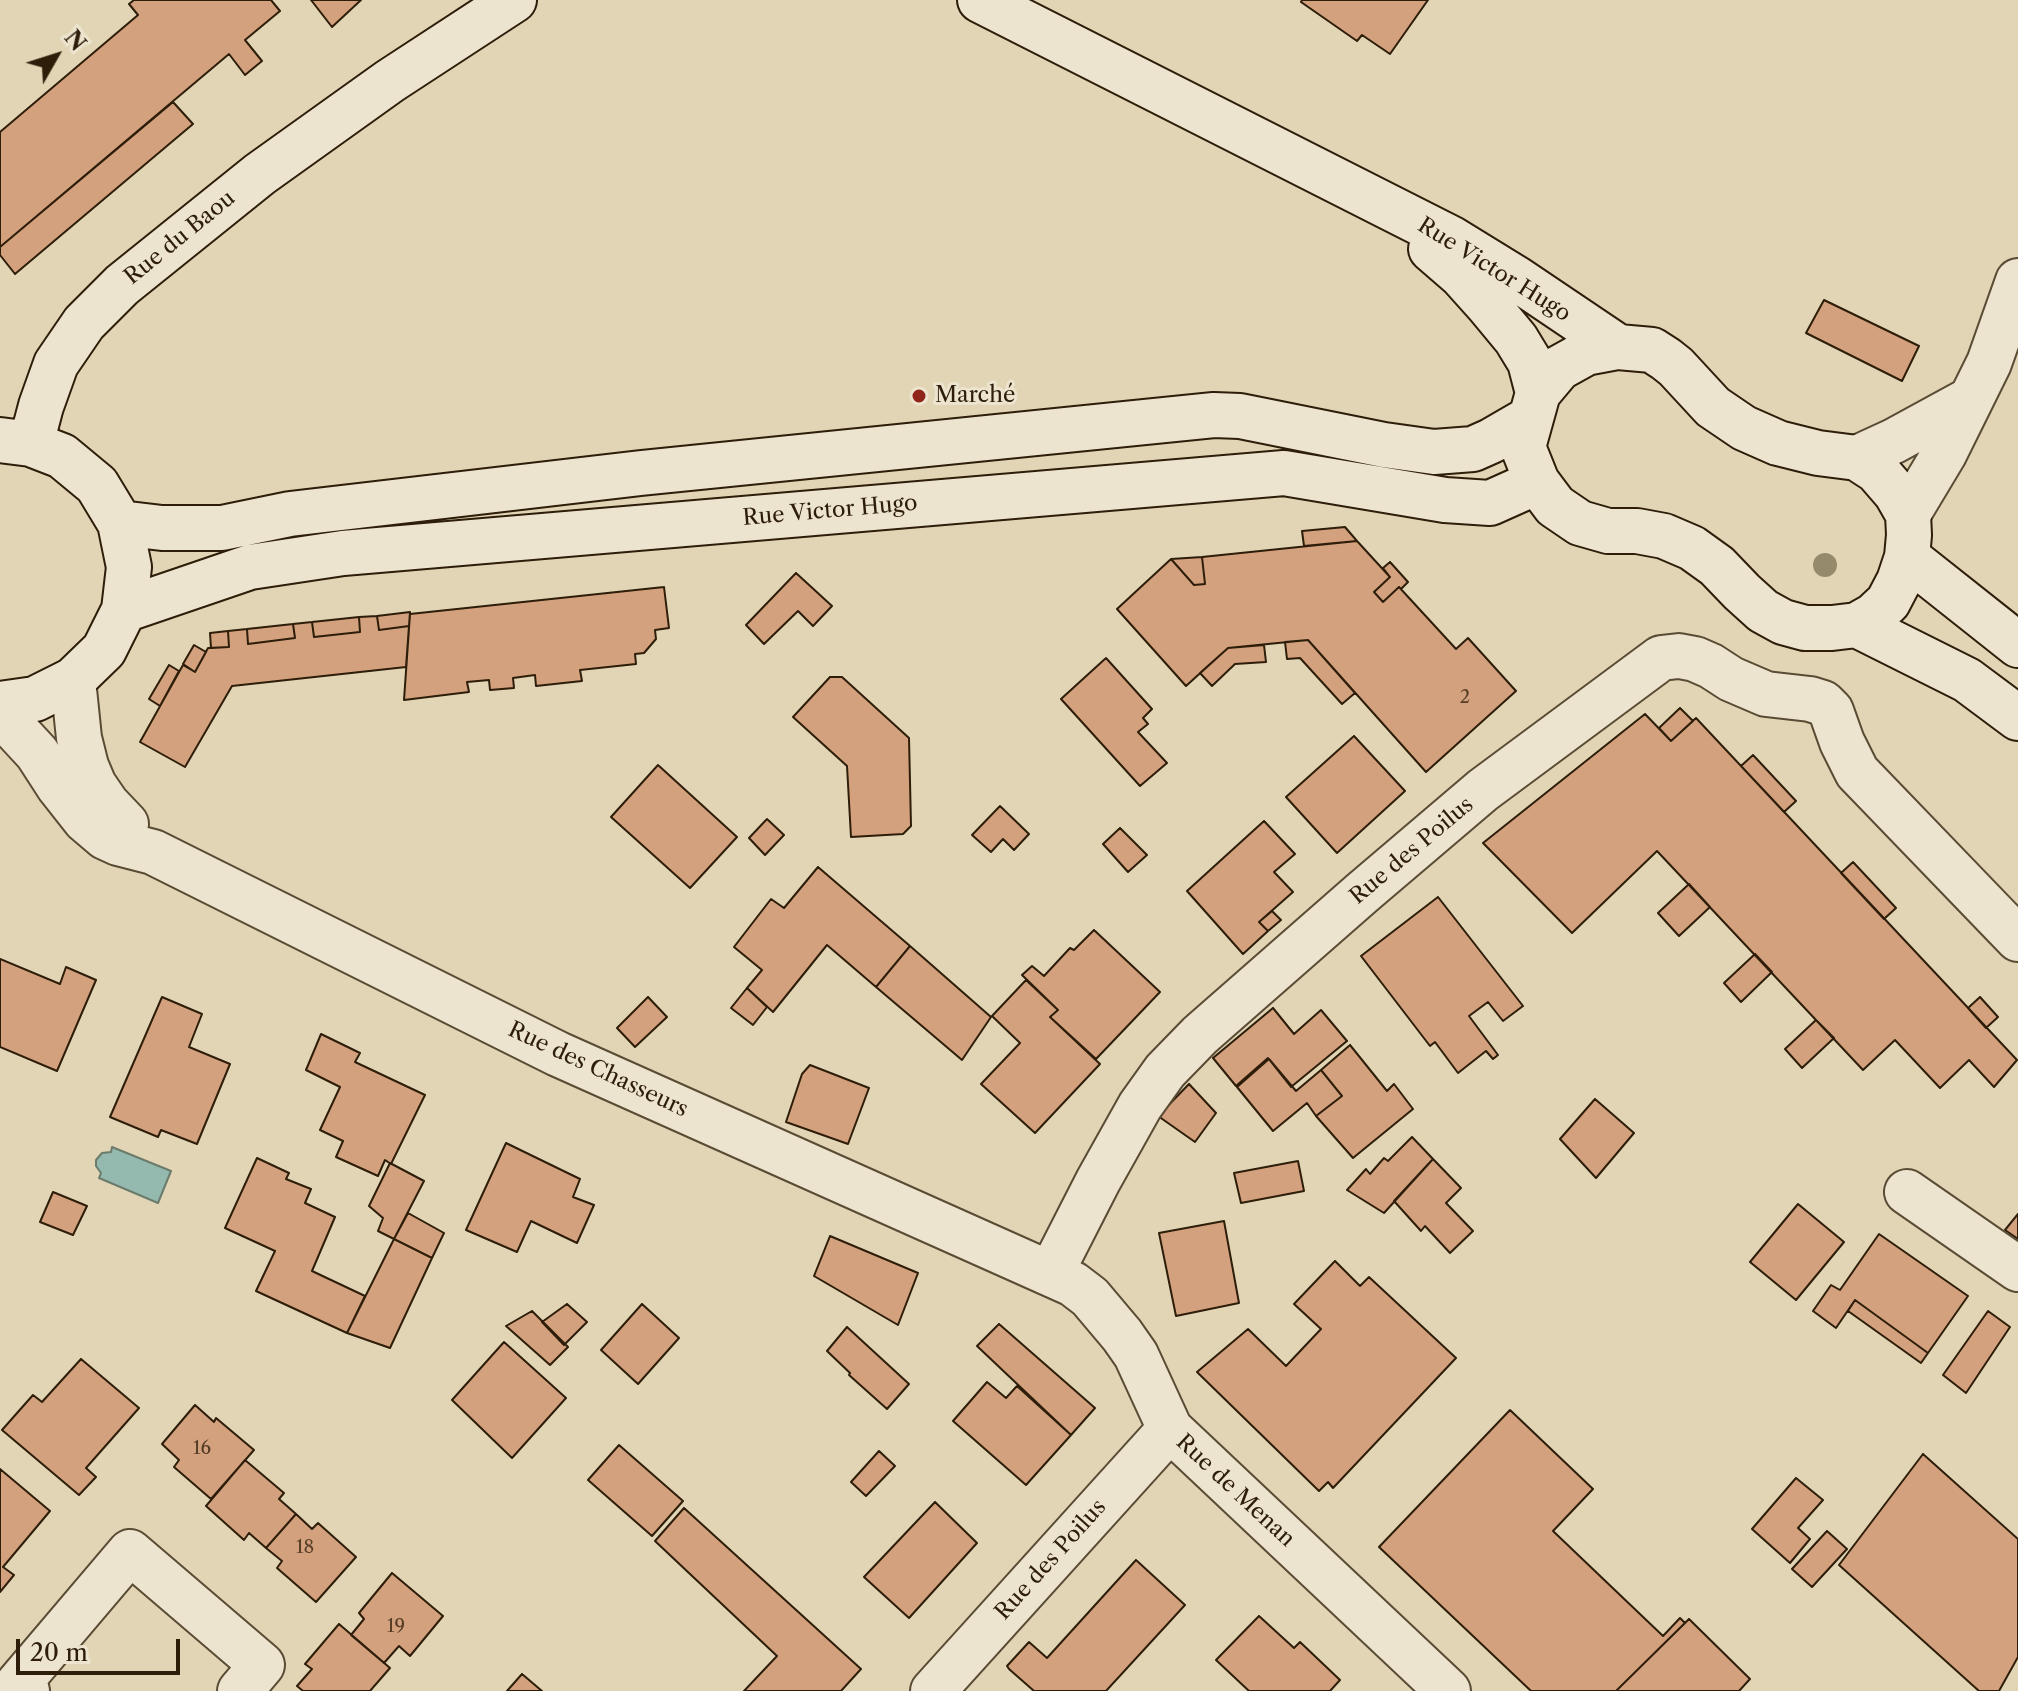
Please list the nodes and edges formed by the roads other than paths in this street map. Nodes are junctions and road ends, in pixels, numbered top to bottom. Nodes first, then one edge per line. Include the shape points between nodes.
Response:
1 (473, 0) edge
2 (514, 0) edge
3 (980, 0) edge
4 (390, 81) junction
5 (1368, 196) junction
6 (2018, 281) edge
7 (1618, 347) junction
8 (1971, 399) junction
9 (1534, 406) junction
10 (15, 442) edge
11 (1857, 458) junction
12 (1537, 482) junction
13 (1908, 514) junction
14 (120, 523) junction
15 (1907, 557) junction
16 (124, 610) junction
17 (1857, 625) junction
18 (2018, 645) edge
19 (73, 680) junction
20 (0, 704) edge
21 (0, 713) edge
22 (2018, 718) edge
23 (153, 852) junction
24 (2018, 939) edge
25 (1907, 1192) dead end
26 (2018, 1269) edge
27 (1051, 1273) junction
28 (1170, 1429) junction
29 (27, 1691) edge
30 (240, 1691) edge
31 (933, 1691) edge
32 (1448, 1691) edge

1 - 4 street, Rue du Baou
2 - 4 street, Rue du Baou
3 - 5 street, Rue Victor Hugo
4 - 10 street, Rue du Baou via 260,174 122,285 84,323 56,364 41,406
5 - 7 street, Rue Victor Hugo via 1452,239
5 - 9 street, Rue Victor Hugo via 1461,275 1525,351 1536,379
6 - 8 street
7 - 9 street via 1586,353 1559,368
7 - 11 street via 1652,350 1666,359 1713,407 1744,428 1778,443
8 - 11 street
8 - 13 street
9 - 12 street, Rue Victor Hugo via 1523,447
9 - 14 street via 1473,449 1434,452 1214,415 641,473 290,514 222,528
10 - 14 street via 62,456 97,485
11 - 13 street via 1877,471
12 - 16 street, Rue Victor Hugo via 1490,503 1284,473 343,553 250,567
12 - 17 street via 1555,506 1580,523 1664,536 1692,548 1763,611 1783,622 1805,628
13 - 15 street
14 - 16 street via 129,567
15 - 17 street via 1888,602
15 - 18 street
16 - 19 street via 104,650
17 - 22 street via 1967,680
19 - 20 street via 35,699
19 - 23 street, Rue des Chasseurs via 79,738 94,785
21 - 23 street, Rue des Chasseurs via 37,753 85,820 105,837
23 - 27 street, Rue des Chasseurs via 558,1054
24 - 27 street, Rue des Poilus via 1857,772 1823,703 1766,694 1695,659 1661,658 1483,790 1200,1035 1140,1106
25 - 26 street
27 - 28 street, Rue de Menan via 1090,1297 1122,1335 1147,1375
28 - 31 street, Rue des Poilus
28 - 32 street, Rue de Menan
29 - 30 street via 18,1684 130,1552 262,1665

